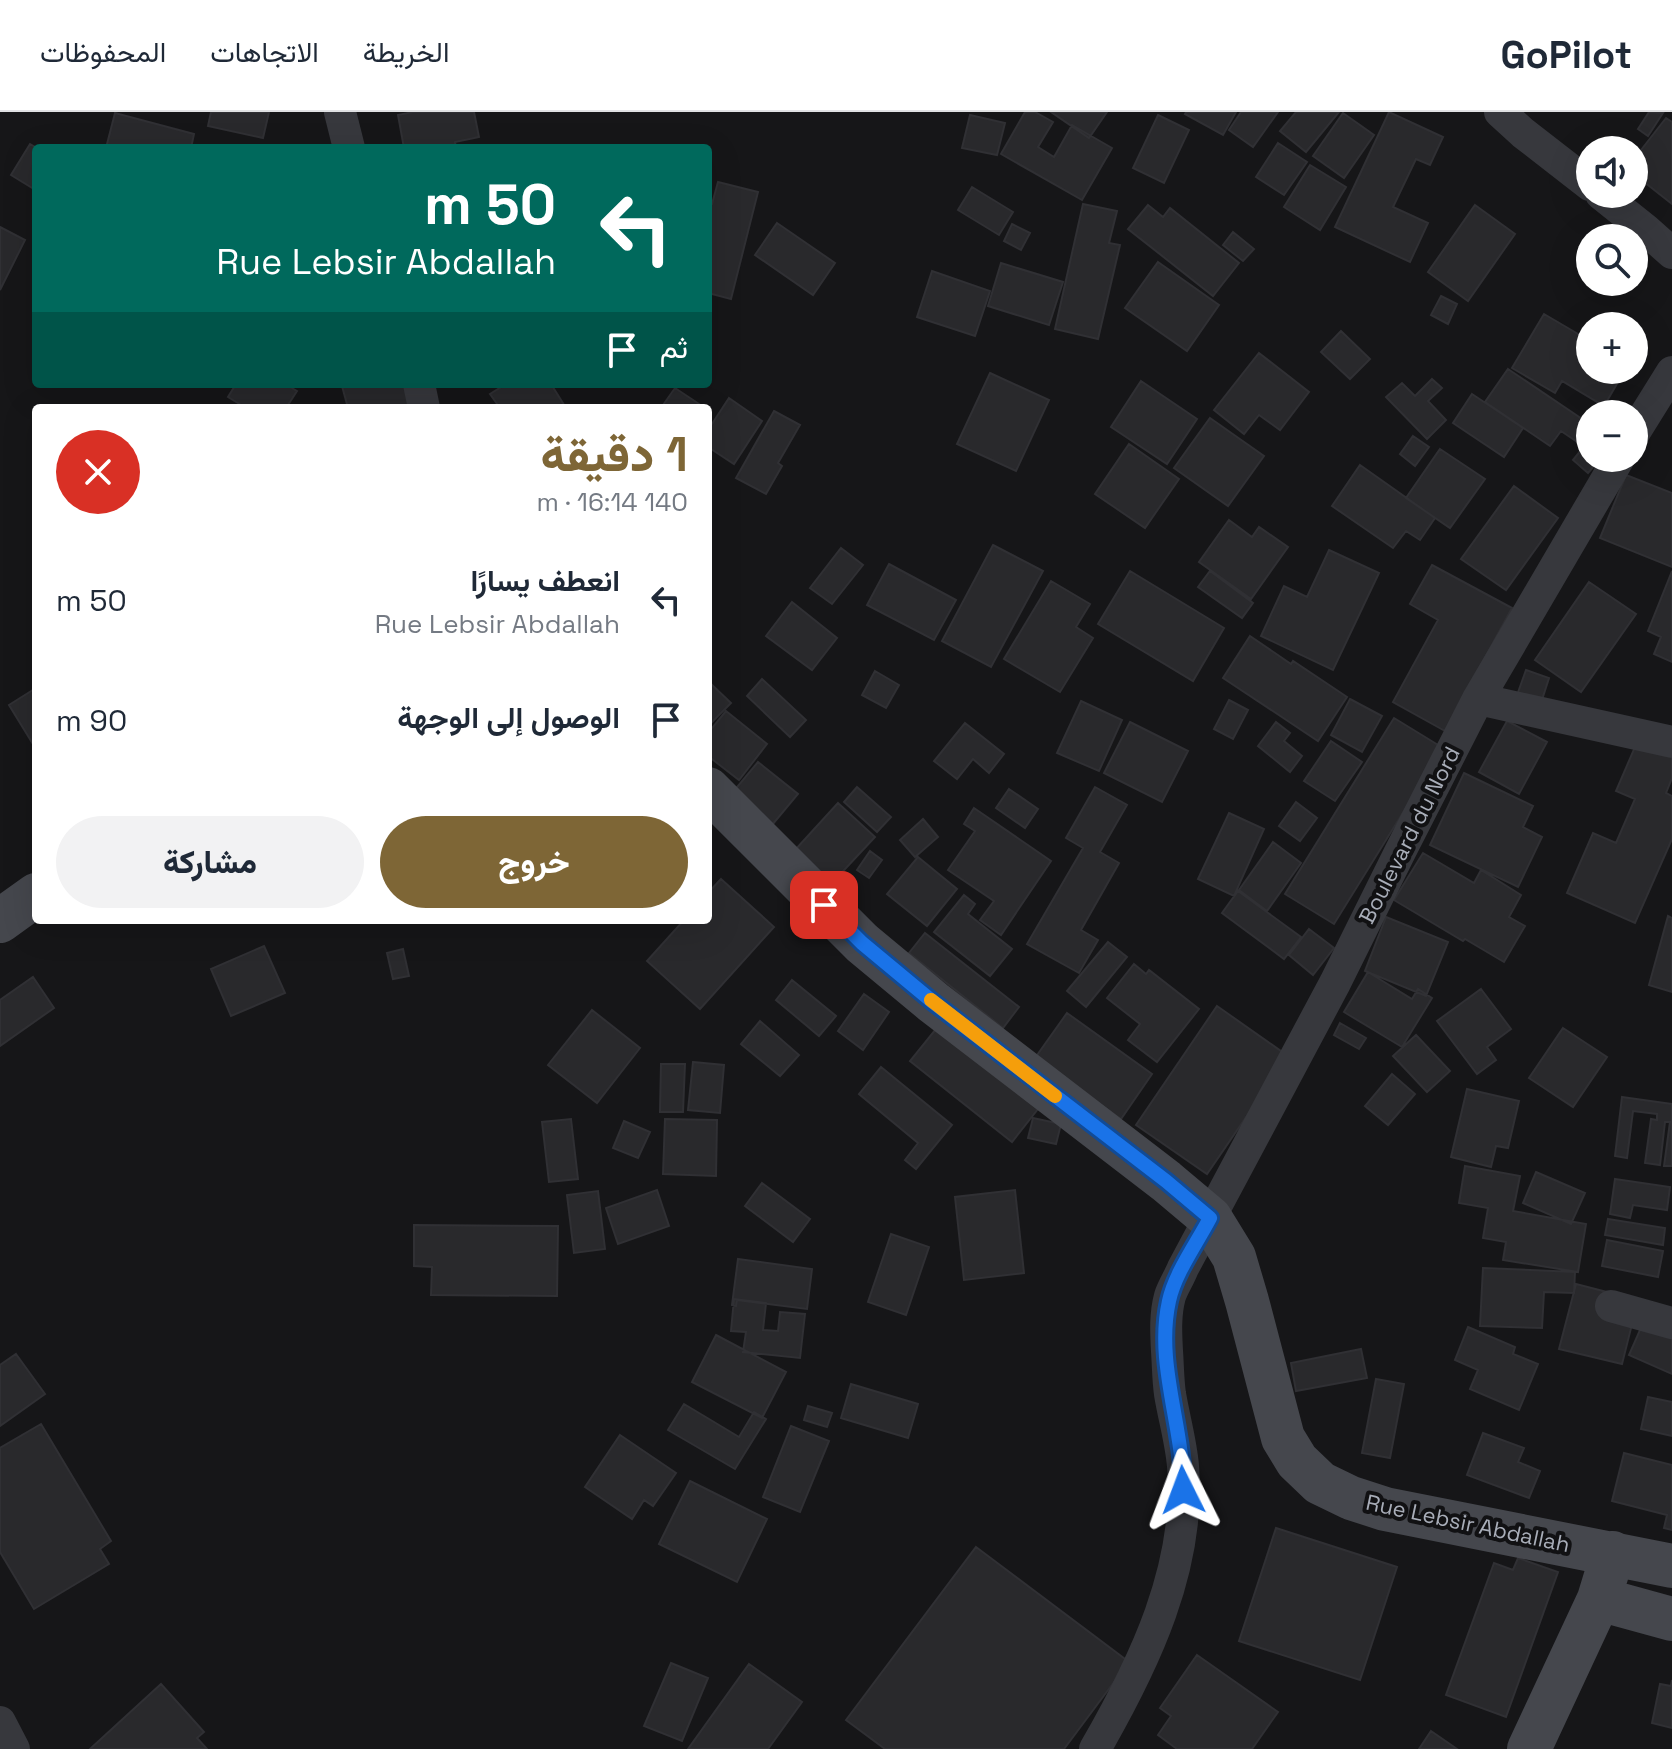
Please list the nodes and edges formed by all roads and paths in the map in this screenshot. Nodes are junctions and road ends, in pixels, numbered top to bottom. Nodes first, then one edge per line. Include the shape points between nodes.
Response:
1 (340, 112) edge
2 (1500, 112) edge
3 (348, 144) edge
4 (1576, 174) edge
5 (1618, 208) edge
6 (1672, 253) edge
7 (1672, 372) edge
8 (1648, 411) edge
9 (1611, 472) edge
10 (1478, 699) junction
11 (1672, 742) edge
12 (712, 793) edge
13 (32, 898) edge
14 (0, 921) edge
15 (1210, 1218) junction
16 (1611, 1306) dead end
17 (1672, 1323) edge
18 (1613, 1553) junction
19 (1672, 1566) edge
20 (1599, 1599) junction
21 (1672, 1619) edge
22 (0, 1722) edge
23 (14, 1749) edge
24 (1095, 1749) edge
25 (1529, 1749) edge

1 - 3 street
2 - 4 street
5 - 6 street
7 - 8 street
9 - 10 street, Boulevard du Nord
10 - 11 street
10 - 15 street, Boulevard du Nord
12 - 15 street, Rue Lebsir Abdallah via 862,943
13 - 14 street
15 - 18 street, Rue Lebsir Abdallah via 1234,1257 1283,1438 1320,1483 1385,1509
15 - 24 street, Boulevard du Nord via 1169,1298 1165,1330 1183,1466 1176,1559 1167,1595 1124,1699
16 - 17 street
18 - 19 street, Rue Lebsir Abdallah
18 - 20 street
20 - 21 street
20 - 25 street
22 - 23 street

